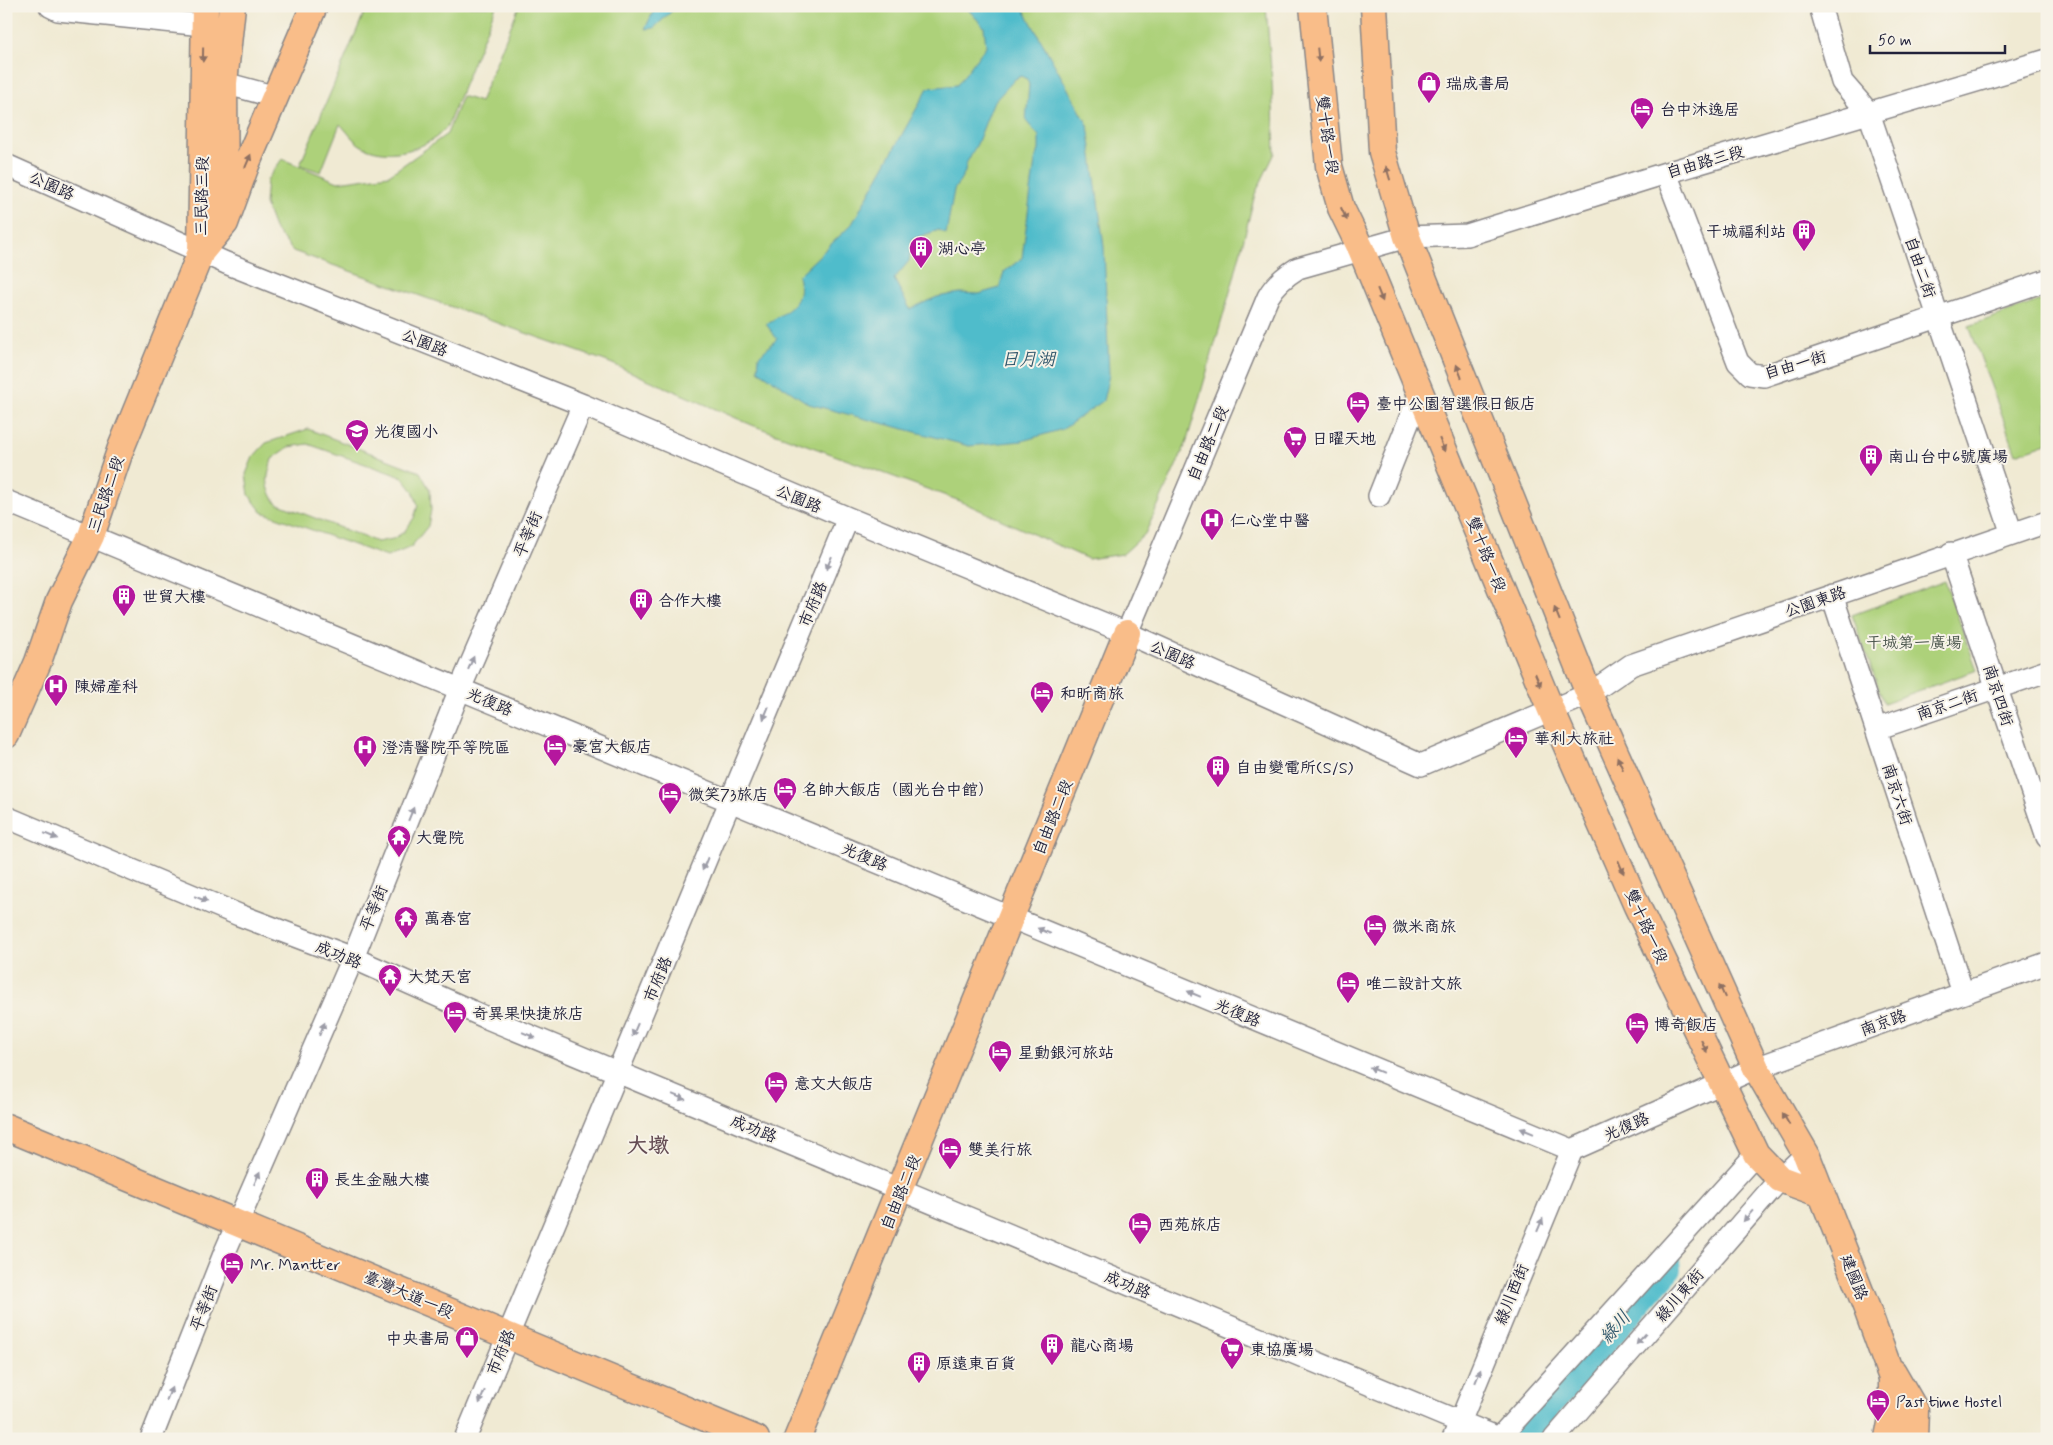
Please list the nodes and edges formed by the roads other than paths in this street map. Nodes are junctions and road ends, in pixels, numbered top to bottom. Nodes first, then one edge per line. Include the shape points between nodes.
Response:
1 (50, 6) edge
2 (232, 6) edge
3 (314, 6) edge
4 (1313, 6) edge
5 (1374, 6) edge
6 (1820, 6) edge
7 (204, 15) edge
8 (2047, 60) edge
9 (224, 82) junction
10 (276, 97) junction
11 (1869, 113) junction
12 (6, 166) edge
13 (1666, 173) junction
14 (225, 223) junction
15 (1407, 237) junction
16 (1362, 249) junction
17 (201, 252) junction
18 (2047, 280) edge
19 (1938, 319) junction
20 (1420, 393) junction
21 (583, 405) junction
22 (1379, 496) dead end
23 (6, 501) edge
24 (848, 518) junction
25 (2047, 522) edge
26 (2012, 534) junction
27 (91, 536) junction
28 (1951, 553) junction
29 (1832, 595) junction
30 (1127, 633) junction
31 (2047, 671) edge
32 (1996, 687) junction
33 (460, 689) junction
34 (1589, 694) junction
35 (1551, 710) junction
36 (1876, 729) junction
37 (6, 735) edge
38 (731, 801) junction
39 (6, 817) edge
40 (2047, 837) edge
41 (1012, 918) junction
42 (353, 958) junction
43 (2047, 962) edge
44 (1963, 993) junction
45 (1756, 1068) junction
46 (618, 1072) junction
47 (1722, 1085) junction
48 (6, 1127) edge
49 (1572, 1150) junction
50 (1756, 1154) junction
51 (1806, 1154) junction
52 (1780, 1180) junction
53 (901, 1189) junction
54 (1822, 1194) junction
55 (238, 1223) junction
56 (508, 1335) junction
57 (1898, 1422) edge
58 (1456, 1430) edge
59 (1500, 1438) edge
60 (151, 1439) edge
61 (465, 1439) edge
62 (756, 1439) edge
63 (797, 1439) edge
64 (1554, 1439) edge
65 (1914, 1439) edge

1 - 7 street via 58,10
2 - 9 main road, 三民路三段
3 - 10 main road
4 -> 16 main road, 雙十路一段 via 1329,166 1341,208
15 -> 5 main road via 1382,152
6 - 11 street, 自由二街 via 1842,82
7 -> 17 main road, 三民路三段
8 - 11 street, 自由路三段
9 - 10 street
9 - 14 main road, 三民路三段
14 -> 10 main road
11 - 13 street, 自由路三段
11 - 19 street, 自由二街
12 - 17 street, 公園路
13 - 15 street, 自由路三段 via 1468,235
13 - 19 street, 自由一街 via 1738,362 1750,374 1764,376
14 - 17 main road, 三民路三段
15 - 16 street, 自由路三段
34 -> 15 main road
16 -> 20 main road, 雙十路一段
16 - 30 street, 自由路二段 via 1298,268 1273,288
17 - 21 street, 公園路
17 - 27 main road, 三民路二段 via 121,448
18 - 19 street, 自由一街
19 - 26 street, 自由二街
20 - 22 street
20 -> 35 main road, 雙十路一段
21 - 24 street, 公園路
33 -> 21 street, 平等街
23 - 27 street, 光復路
24 - 30 street, 公園路
24 -> 38 street, 市府路
25 - 26 street, 公園東路
26 - 28 street, 公園東路
27 - 33 street, 光復路
27 - 37 main road, 三民路二段 via 59,601 38,662
28 - 29 street, 公園東路
28 - 32 street, 南京四街
29 - 34 street, 公園東路 via 1631,665
29 - 36 street, 南京六街
30 - 35 street, 公園路 via 1421,766
30 - 41 main road, 自由路二段
31 - 32 street, 南京二街
32 - 36 street, 南京二街
32 - 40 street, 南京四街
33 - 38 street, 光復路
42 -> 33 street, 平等街
34 - 35 street, 公園路
45 -> 34 main road
35 -> 47 main road, 雙十路一段
36 - 44 street, 南京六街
38 - 41 street, 光復路
38 -> 46 street, 市府路
39 -> 42 street, 成功路 via 239,915
49 -> 41 street, 光復路
41 - 53 main road, 自由路二段
42 -> 46 street, 成功路
55 -> 42 street, 平等街
43 - 44 street, 南京路
44 - 45 street, 南京路
45 - 47 street, 南京路
51 -> 45 main road, 建國路
46 -> 53 street, 成功路
46 - 56 street, 市府路
47 - 49 street, 光復路
47 - 50 main road
48 - 55 main road, 臺灣大道一段
58 -> 49 street, 綠川西街
50 - 52 main road
50 - 59 street
51 - 52 street, 綠川東街
51 - 54 main road, 建國路
52 - 54 main road
52 -> 64 street, 綠川東街
53 - 58 street, 成功路
53 - 63 main road, 自由路二段
54 - 57 main road, 建國路 via 1886,1360
55 - 56 main road, 臺灣大道一段
60 -> 55 street, 平等街
56 -> 61 street, 市府路
56 - 62 main road, 臺灣大道一段
57 - 65 main road, 建國路
58 - 59 street, 成功路

